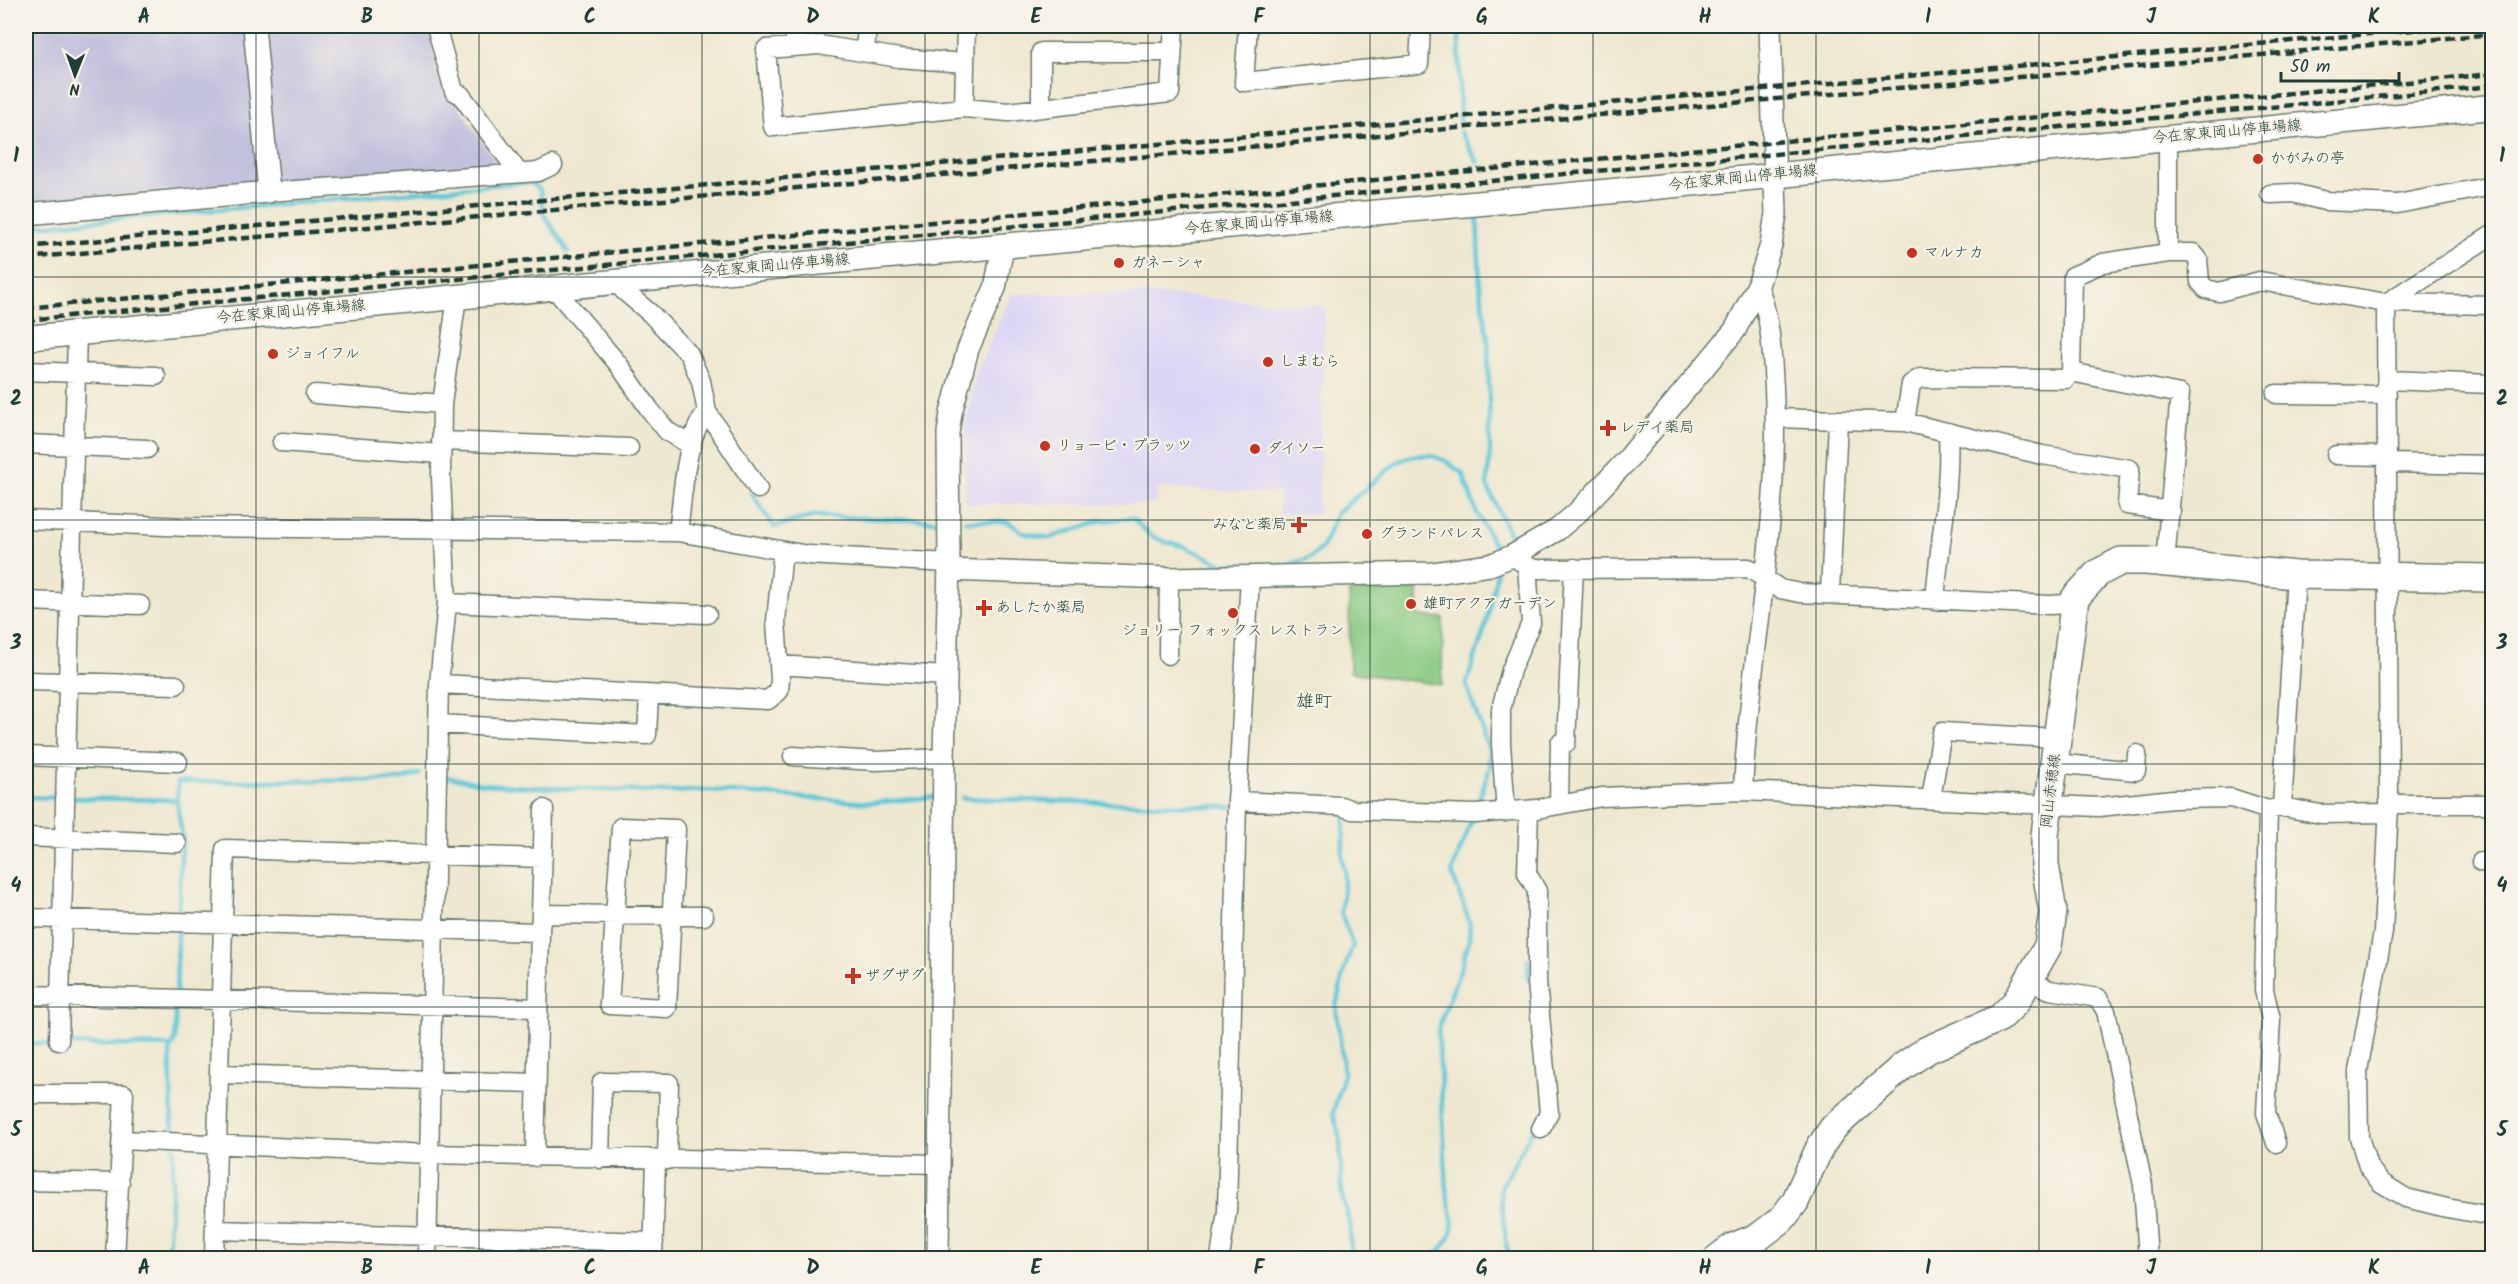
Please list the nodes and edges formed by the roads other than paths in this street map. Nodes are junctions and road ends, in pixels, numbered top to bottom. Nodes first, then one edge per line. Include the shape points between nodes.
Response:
1 (254, 26) edge
2 (436, 26) edge
3 (796, 26) edge
4 (867, 26) edge
5 (966, 26) edge
6 (1174, 26) edge
7 (1248, 26) edge
8 (1421, 26) edge
9 (1770, 26) edge
10 (794, 47) junction
11 (865, 52) junction
12 (1172, 52) junction
13 (965, 63) junction
14 (2493, 107) edge
15 (964, 108) junction
16 (1041, 108) junction
17 (2168, 137) junction
18 (553, 165) dead end
19 (519, 173) junction
20 (1775, 175) junction
21 (2493, 186) edge
22 (269, 192) junction
23 (2270, 194) dead end
24 (26, 214) edge
25 (2493, 234) edge
26 (1003, 247) junction
27 (2168, 253) junction
28 (617, 281) junction
29 (1758, 285) junction
30 (553, 287) junction
31 (457, 297) junction
32 (2386, 303) junction
33 (2493, 305) edge
34 (77, 333) junction
35 (26, 338) edge
36 (26, 371) edge
37 (2071, 372) junction
38 (76, 373) junction
39 (156, 376) dead end
40 (2493, 384) edge
41 (2387, 387) junction
42 (315, 394) dead end
43 (2276, 394) dead end
44 (442, 404) junction
45 (704, 415) junction
46 (1775, 418) junction
47 (1838, 421) junction
48 (1905, 422) junction
49 (1948, 432) junction
50 (282, 442) dead end
51 (26, 444) edge
52 (75, 446) junction
53 (692, 446) junction
54 (441, 447) junction
55 (628, 448) dead end
56 (147, 449) dead end
57 (2336, 455) dead end
58 (2387, 459) junction
59 (2493, 465) edge
60 (758, 489) dead end
61 (2171, 511) junction
62 (26, 520) edge
63 (73, 522) junction
64 (443, 529) junction
65 (678, 532) junction
66 (783, 551) junction
67 (1520, 561) junction
68 (2165, 563) junction
69 (949, 566) junction
70 (1574, 568) junction
71 (2296, 575) junction
72 (2388, 575) junction
73 (1250, 577) junction
74 (1169, 578) junction
75 (2493, 578) edge
76 (1766, 579) junction
77 (1830, 594) junction
78 (2075, 598) junction
79 (1935, 600) junction
80 (26, 601) edge
81 (71, 602) junction
82 (447, 603) junction
83 (140, 605) dead end
84 (707, 614) dead end
85 (1168, 655) dead end
86 (779, 665) junction
87 (945, 676) junction
88 (26, 681) edge
89 (69, 682) junction
90 (439, 684) junction
91 (177, 685) dead end
92 (649, 695) junction
93 (438, 724) junction
94 (2056, 750) junction
95 (2137, 754) dead end
96 (26, 756) edge
97 (793, 756) dead end
98 (66, 757) junction
99 (944, 758) junction
100 (178, 762) dead end
101 (1743, 792) junction
102 (1930, 799) junction
103 (2049, 803) junction
104 (2493, 804) edge
105 (1559, 805) junction
106 (1237, 806) junction
107 (2389, 808) junction
108 (544, 809) dead end
109 (2275, 809) junction
110 (1529, 810) junction
111 (1506, 812) junction
112 (26, 837) edge
113 (64, 839) junction
114 (177, 843) dead end
115 (434, 853) junction
116 (543, 858) junction
117 (615, 915) junction
118 (671, 916) junction
119 (704, 916) dead end
120 (26, 918) edge
121 (62, 919) junction
122 (223, 923) junction
123 (540, 923) junction
124 (432, 928) junction
125 (2029, 981) junction
126 (26, 995) edge
127 (60, 997) junction
128 (222, 1000) junction
129 (431, 1005) junction
130 (538, 1008) junction
131 (59, 1041) dead end
132 (220, 1074) junction
133 (429, 1079) junction
134 (536, 1083) junction
135 (26, 1094) edge
136 (1541, 1129) dead end
137 (123, 1140) junction
138 (2276, 1143) dead end
139 (218, 1145) junction
140 (428, 1154) junction
141 (535, 1157) junction
142 (600, 1159) junction
143 (662, 1160) junction
144 (939, 1164) junction
145 (26, 1181) edge
146 (120, 1183) junction
147 (2493, 1216) edge
148 (215, 1230) junction
149 (427, 1236) junction
150 (653, 1250) edge
151 (115, 1258) edge
152 (214, 1258) edge
153 (427, 1258) edge
154 (938, 1258) edge
155 (1220, 1258) edge
156 (1718, 1258) edge
157 (2148, 1258) edge

1 - 22 street
2 - 19 street via 454,91
3 - 10 street
4 - 11 street
5 - 13 street
6 - 12 street
7 - 8 street via 1244,82 1419,64
9 - 20 street
10 - 11 street via 819,45
10 - 15 street via 766,49 773,127
11 - 13 street
12 - 16 street via 1170,93
12 - 16 street via 1041,52
13 - 15 street
14 - 17 main road, 今在家東岡山停車場線
15 - 16 street via 1008,112
17 - 20 main road, 今在家東岡山停車場線
17 - 27 street
18 - 19 street via 538,172
19 - 22 street
20 - 26 main road, 今在家東岡山停車場線
20 - 29 street via 1773,235
21 - 23 street via 2397,204
22 - 24 street
25 - 32 street
26 - 28 main road, 今在家東岡山停車場線
26 - 69 street via 995,288 968,349 951,413
27 - 32 street via 2193,253 2198,260 2200,282 2206,289 2218,292 2260,281
27 - 37 street via 2103,263 2073,276
28 - 30 main road, 今在家東岡山停車場線
28 - 45 street via 688,354 701,381
29 - 46 street via 1771,332
29 - 67 street via 1735,330 1627,460 1578,512
30 - 31 main road, 今在家東岡山停車場線
30 - 53 street via 619,364 650,410 668,430
31 - 34 main road, 今在家東岡山停車場線
31 - 44 street
32 - 33 street
32 - 41 street
34 - 35 main road, 今在家東岡山停車場線
34 - 38 street
36 - 38 street
37 - 48 street via 2066,379 1920,378 1911,384
37 - 61 street via 2180,394
38 - 39 street
38 - 52 street
40 - 41 street
41 - 43 street
41 - 58 street
42 - 44 street
44 - 54 street
45 - 53 street
45 - 60 street
46 - 47 street
46 - 76 street via 1775,480
47 - 48 street
47 - 77 street
48 - 49 street
49 - 61 street via 2042,455 2130,470 2127,505
49 - 79 street via 1947,508
50 - 54 street
51 - 52 street
52 - 56 street
52 - 63 street
53 - 65 street
54 - 55 street
54 - 64 street
57 - 58 street
58 - 59 street
58 - 72 street
61 - 68 street
62 - 63 street
63 - 64 street
63 - 81 street
64 - 65 street
64 - 82 street
65 - 66 street
66 - 69 street
66 - 86 street via 776,621
67 - 70 street via 1533,568
67 - 73 street via 1433,573
67 - 111 street via 1531,623 1504,691 1501,744
68 - 71 main road
68 - 78 main road via 2121,561 2098,573
69 - 74 street
69 - 87 street
70 - 76 street via 1749,568
70 - 105 street via 1566,743 1560,743
71 - 72 main road
71 - 109 street
72 - 75 main road
72 - 107 street
73 - 74 street
73 - 106 street
74 - 85 street
76 - 77 street via 1780,589
76 - 101 street via 1745,741
77 - 79 street
78 - 79 street via 2050,605
78 - 94 main road, 岡山赤穂線
80 - 81 street
81 - 83 street
81 - 89 street
82 - 84 street
82 - 90 street
86 - 87 street
86 - 92 street via 778,691 768,700
87 - 99 street
88 - 89 street
89 - 91 street
89 - 98 street
90 - 92 street
90 - 93 street
92 - 93 street via 647,735
93 - 115 street
94 - 95 street via 2136,771
94 - 102 street via 1942,732
94 - 103 main road, 岡山赤穂線
96 - 98 street
97 - 99 street via 876,761
98 - 100 street
98 - 113 street
99 - 144 street
101 - 102 street
101 - 105 street via 1602,797
102 - 103 street
103 - 109 street via 2099,807 2231,798
103 - 125 main road, 岡山赤穂線 via 2045,865 2053,912 2048,946
104 - 107 street
105 - 110 street
106 - 111 street
106 - 155 street via 1227,1210
107 - 109 street via 2321,814
107 - 147 street via 2383,932 2358,1071 2359,1137 2368,1166 2380,1182 2406,1197
108 - 116 street
109 - 138 street via 2264,990 2271,1019 2266,1113
110 - 111 street
110 - 136 street via 1527,873 1537,891 1537,982 1549,1113
112 - 113 street
113 - 114 street
113 - 121 street
115 - 116 street
115 - 122 street via 225,849
115 - 124 street
116 - 123 street
117 - 118 street
117 - 118 street via 621,827 675,829
117 - 118 street via 609,1005 666,1008
117 - 123 street
118 - 119 street
120 - 121 street
121 - 122 street
121 - 127 street
122 - 124 street
122 - 128 street
123 - 124 street
123 - 130 street
124 - 129 street
125 - 156 main road, 岡山赤穂線 via 2000,1018 1927,1050 1833,1128 1795,1202 1782,1219 1760,1236
125 - 157 street via 2050,990 2098,998 2106,1011 2143,1185
126 - 127 street
127 - 128 street
127 - 131 street
128 - 129 street
128 - 132 street
129 - 130 street
129 - 133 street
130 - 134 street
132 - 133 street
132 - 139 street
133 - 134 street
133 - 140 street
134 - 141 street
135 - 137 street via 124,1094
137 - 139 street
137 - 146 street
139 - 140 street
139 - 148 street
140 - 141 street
140 - 149 street
141 - 142 street
142 - 143 street
142 - 143 street via 602,1082 669,1083
143 - 144 street
143 - 150 street
144 - 154 street
145 - 146 street
146 - 151 street
148 - 149 street
148 - 152 street
149 - 150 street
149 - 153 street

